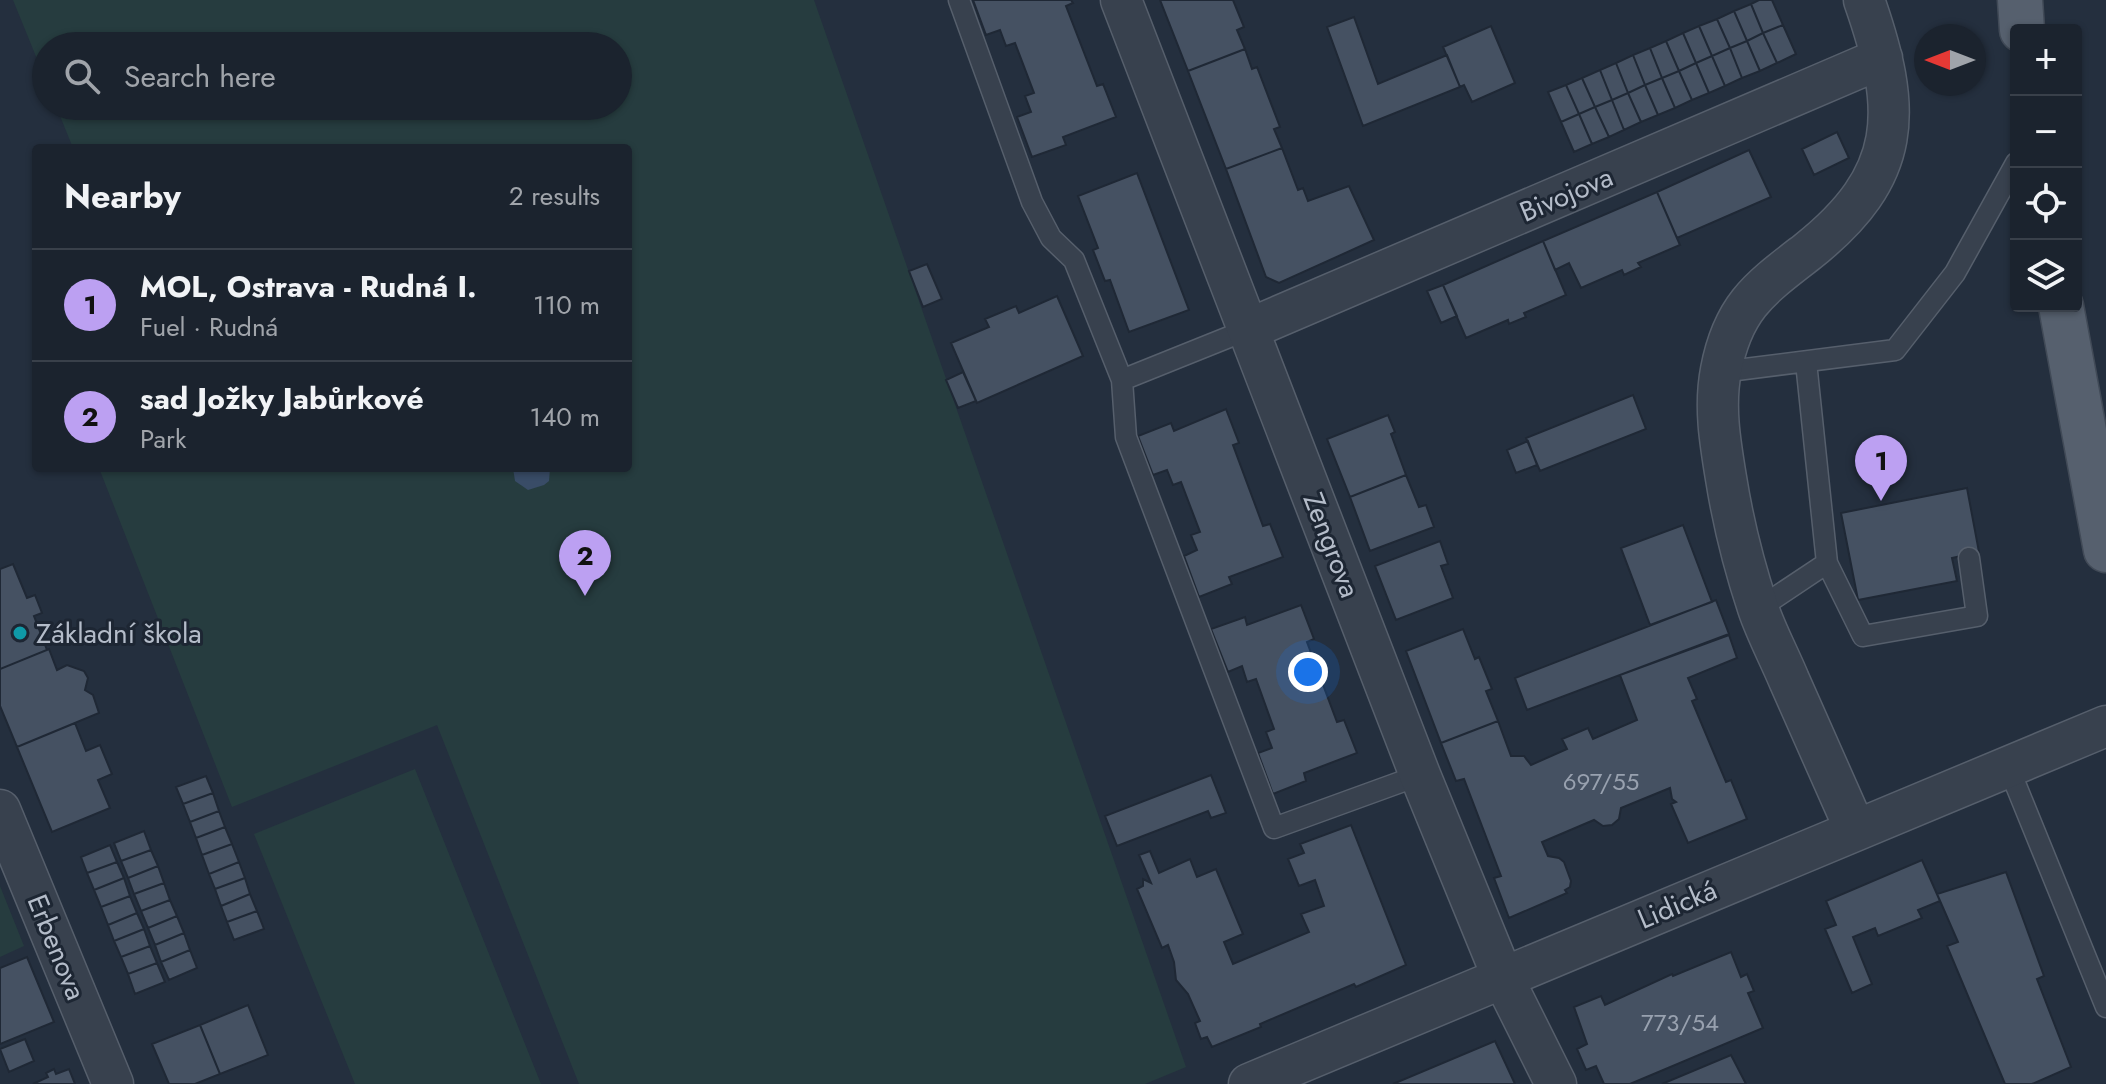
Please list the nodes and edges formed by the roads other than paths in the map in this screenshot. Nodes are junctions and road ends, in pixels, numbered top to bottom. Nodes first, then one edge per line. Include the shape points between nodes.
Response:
1 (959, 0) edge
2 (1121, 0) edge
3 (1864, 0) edge
4 (2020, 0) edge
5 (2022, 24) edge
6 (1882, 58) junction
7 (2013, 168) edge
8 (2062, 312) edge
9 (1249, 329) junction
10 (1806, 362) junction
11 (1721, 372) junction
12 (1122, 380) junction
13 (2106, 550) edge
14 (1969, 558) dead end
15 (1827, 563) junction
16 (1758, 609) junction
17 (2106, 726) edge
18 (2008, 766) junction
19 (1420, 775) junction
20 (0, 810) edge
21 (1855, 829) junction
22 (1503, 978) junction
23 (2106, 1007) edge
24 (113, 1084) edge
25 (1249, 1084) edge
26 (1556, 1084) edge

1 - 12 lane via 1032,202 1051,238 1074,260
2 - 9 street, Zengrova
3 - 6 street
4 - 5 main road
6 - 9 street, Bivojova
6 - 11 street via 1887,136 1878,173 1837,226 1751,299 1735,324
7 - 10 lane via 1955,273 1895,350
8 - 13 main road
9 - 12 lane
9 - 19 street, Zengrova
10 - 11 lane
10 - 15 lane
11 - 16 street via 1718,431 1734,525
12 - 19 lane via 1126,437 1274,828
14 - 15 lane via 1977,616 1863,636
15 - 16 lane
16 - 21 street
17 - 18 street, Lidická
18 - 21 street, Lidická
18 - 23 lane
19 - 22 street, Zengrova
20 - 24 street, Erbenova
21 - 22 street, Lidická
22 - 25 street, Lidická
22 - 26 street, Zengrova

